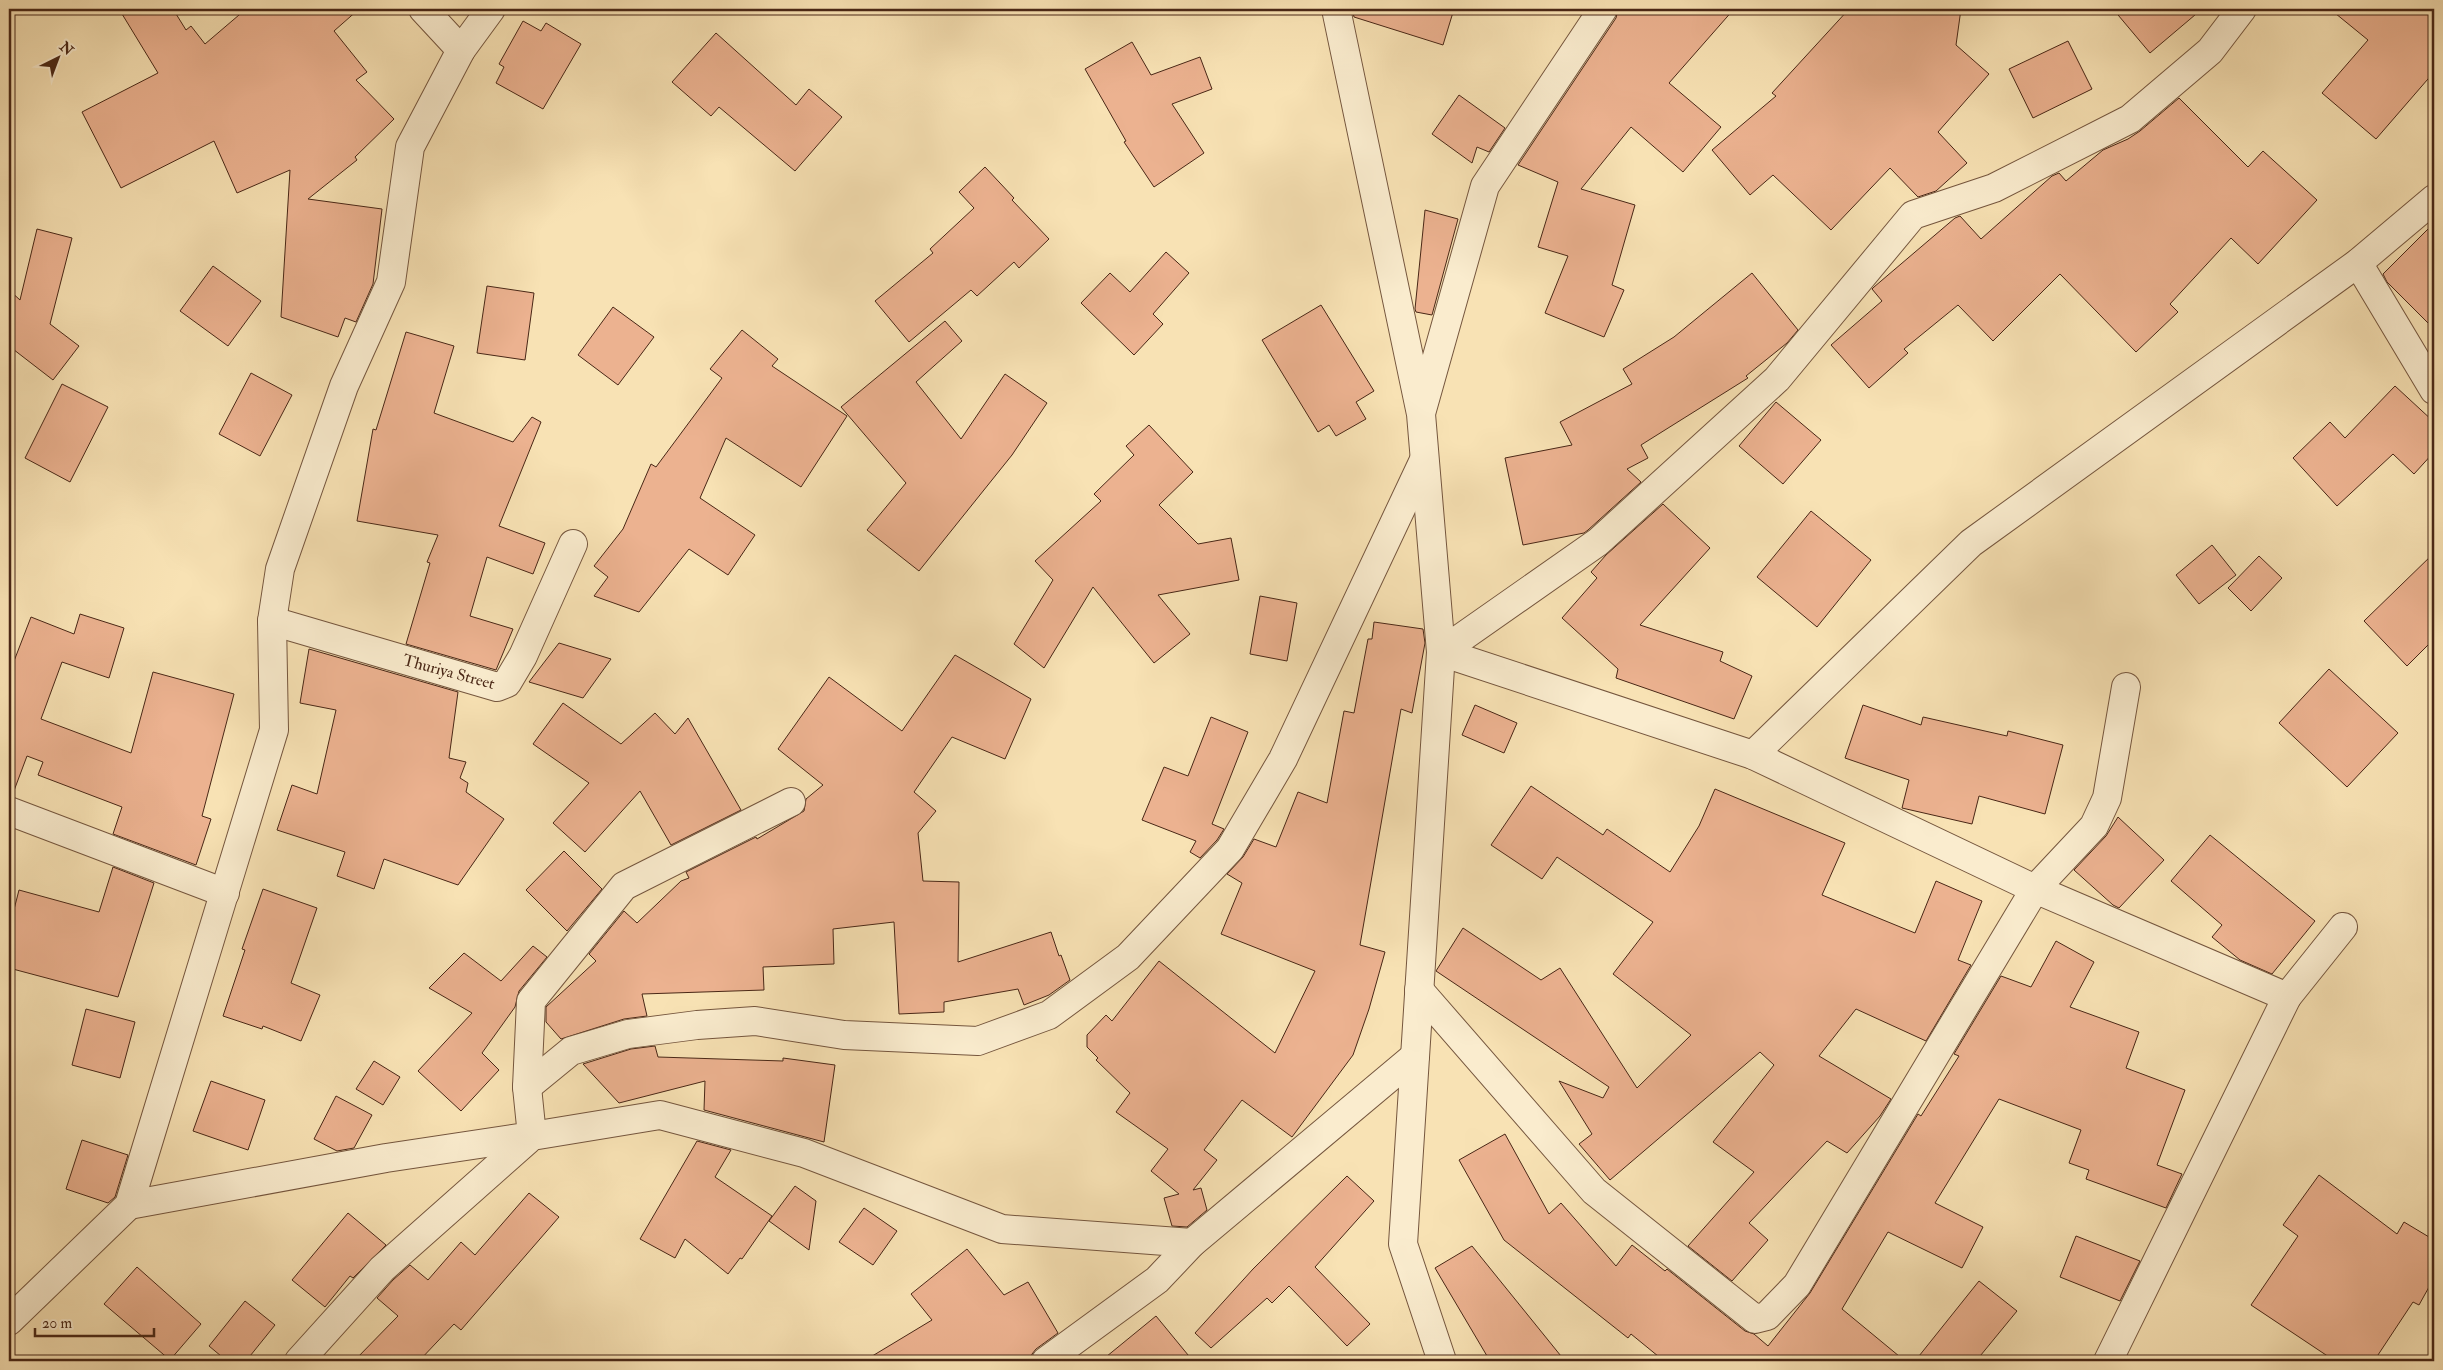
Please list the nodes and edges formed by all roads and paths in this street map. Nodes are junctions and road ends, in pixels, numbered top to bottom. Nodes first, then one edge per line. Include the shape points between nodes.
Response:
1 (424, 9) edge
2 (491, 9) edge
3 (1336, 9) edge
4 (1602, 9) edge
5 (2242, 9) edge
6 (461, 50) junction
7 (2434, 199) edge
8 (2358, 263) junction
9 (2434, 390) edge
10 (1420, 414) junction
11 (1424, 459) junction
12 (573, 544) dead end
13 (272, 621) junction
14 (1441, 652) junction
15 (2126, 687) dead end
16 (1753, 754) junction
17 (790, 802) dead end
18 (9, 811) edge
19 (2035, 889) junction
20 (225, 892) junction
21 (2343, 928) dead end
22 (1419, 990) junction
23 (2287, 998) junction
24 (1415, 1056) junction
25 (528, 1087) junction
26 (532, 1136) junction
27 (129, 1205) junction
28 (1192, 1243) junction
29 (9, 1320) edge
30 (299, 1361) edge
31 (1046, 1361) edge
32 (1442, 1361) edge
33 (2108, 1361) edge

1 - 6 street
2 - 6 street
3 - 10 street
4 - 10 street via 1485,186
5 - 14 street via 2210,51 2130,119 1994,188 1913,215 1777,379 1598,542
6 - 13 street via 410,147 391,282 344,386 300,508 280,569
7 - 8 street
8 - 9 street
8 - 16 street via 1971,544
10 - 11 street
11 - 14 street
11 - 25 street via 1283,759 1230,849 1128,957 1049,1015 978,1040 844,1035 756,1021 628,1034 571,1051
12 - 13 street, Thuriya Street via 523,656 507,683 497,687
13 - 20 street via 274,730
14 - 16 street
14 - 22 street
15 - 19 street via 2107,798 2094,826
16 - 19 street
17 - 25 street via 624,886 532,1001
18 - 20 street
19 - 22 street via 1797,1285 1767,1316 1755,1319 1594,1191
19 - 23 street
20 - 27 street
21 - 23 street
22 - 24 street
23 - 33 street
24 - 28 street
24 - 32 street via 1403,1244
25 - 26 street
26 - 27 street via 386,1158
26 - 28 street via 660,1115 804,1152 1002,1229
26 - 30 street via 382,1269
27 - 29 street
28 - 31 street via 1157,1280

